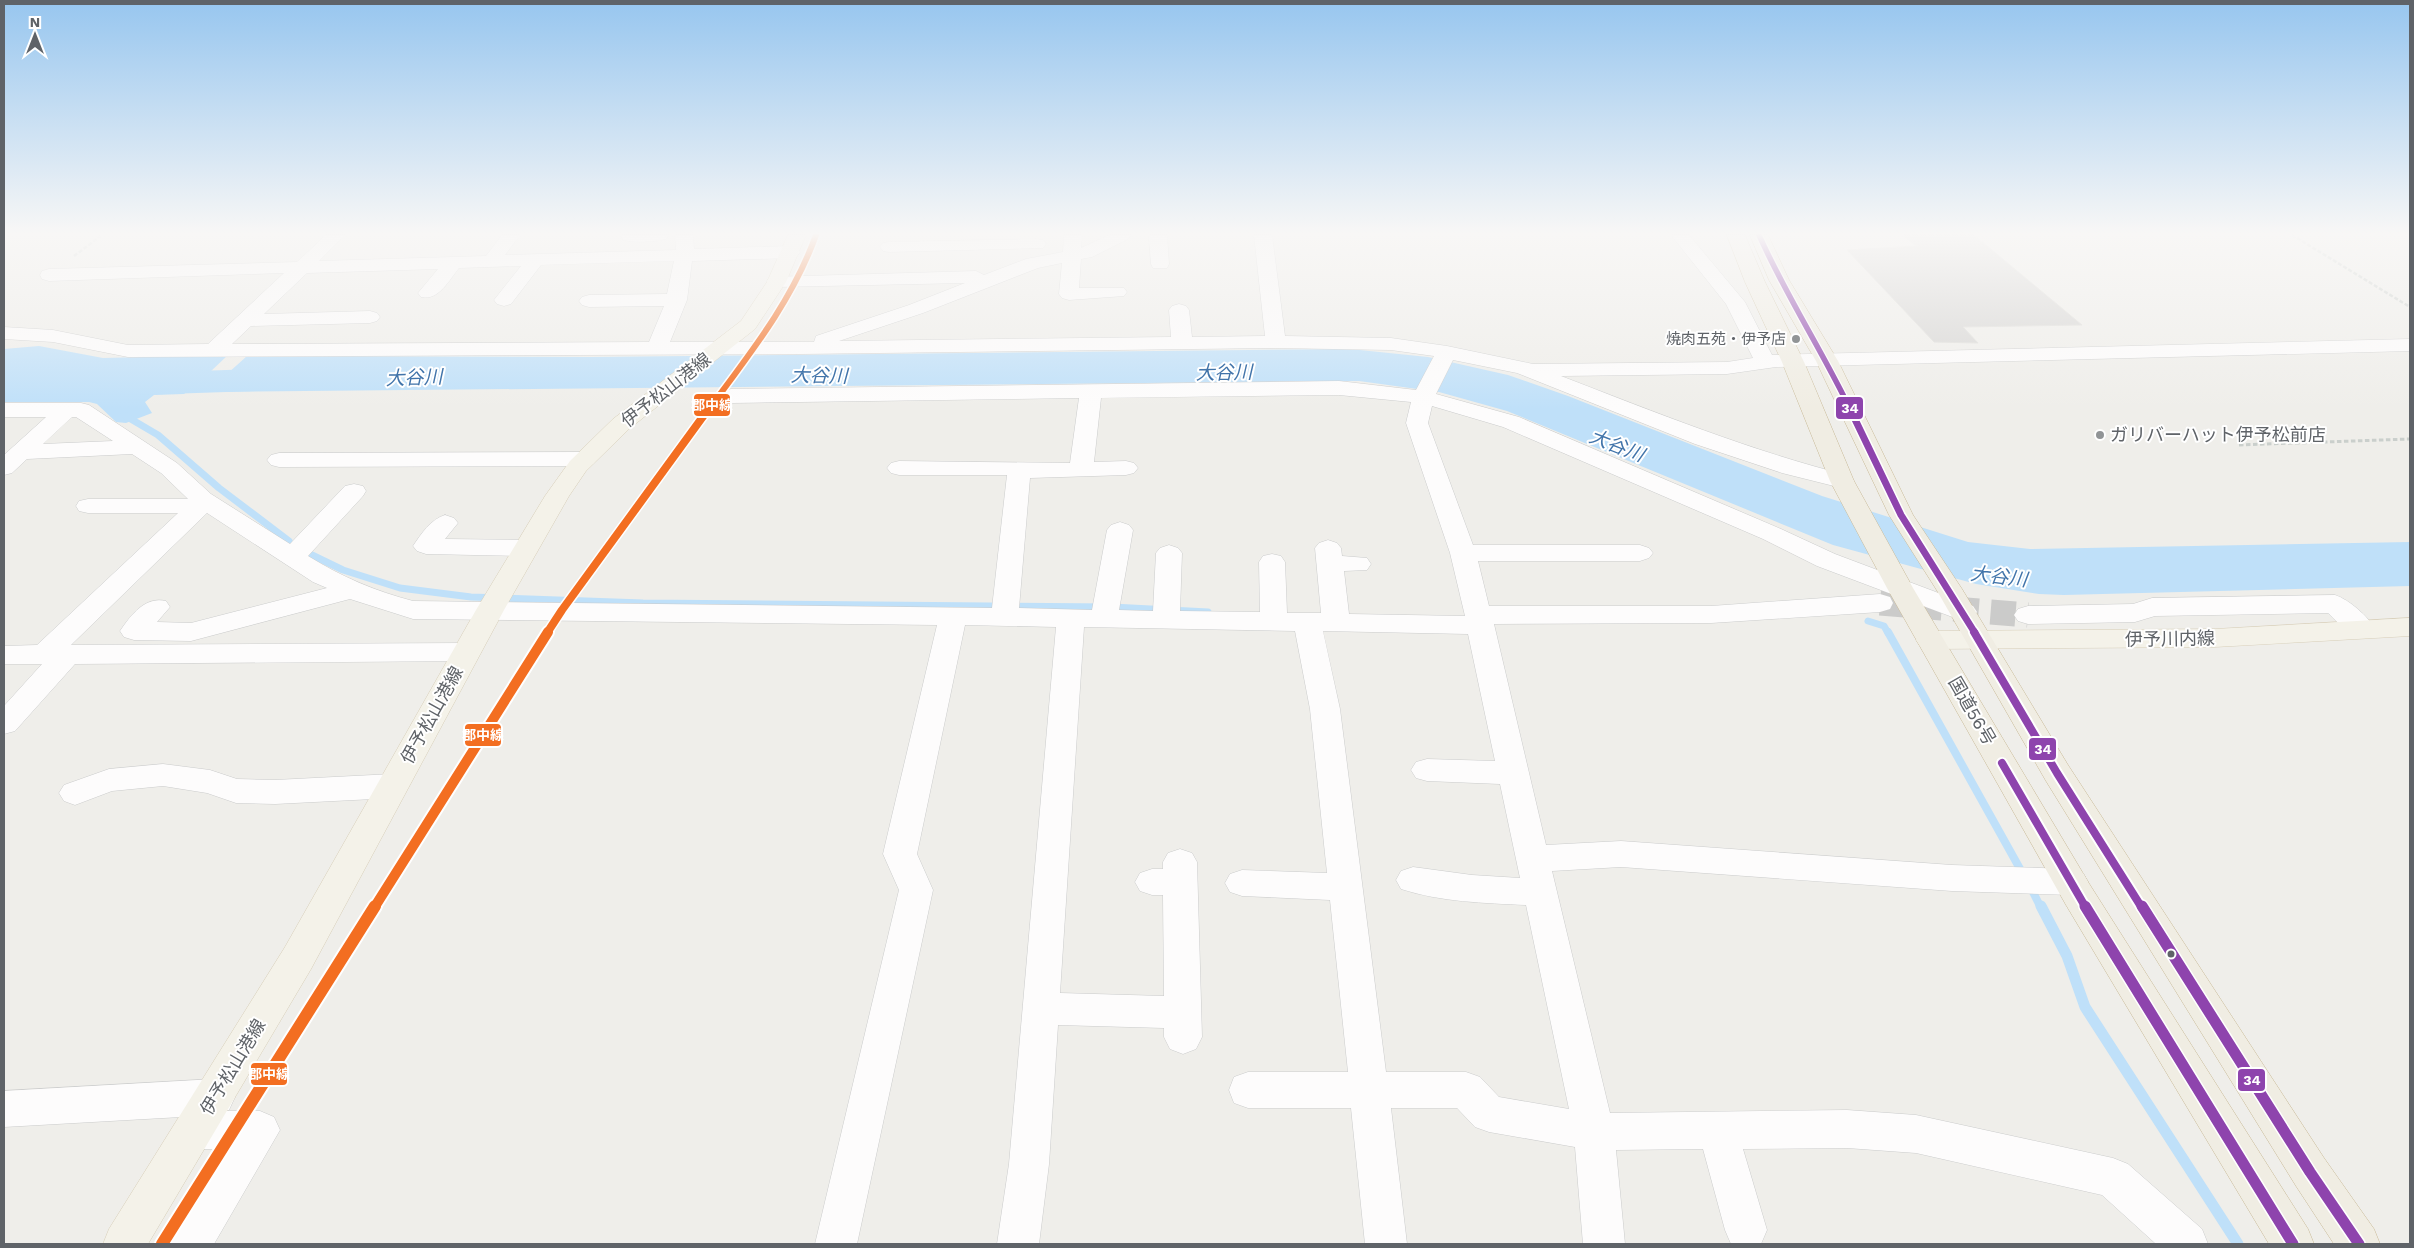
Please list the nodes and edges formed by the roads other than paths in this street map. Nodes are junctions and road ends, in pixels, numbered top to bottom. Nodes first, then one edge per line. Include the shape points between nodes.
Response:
1 (274, 293) edge
2 (509, 293) edge
3 (677, 293) edge
4 (770, 293) edge
5 (954, 293) edge
6 (1069, 293) edge
7 (1087, 293) edge
8 (1270, 293) edge
9 (1728, 293) edge
10 (1759, 293) edge
11 (1788, 293) edge
12 (504, 300) dead end
13 (676, 300) junction
14 (589, 302) dead end
15 (1179, 310) dead end
16 (370, 317) dead end
17 (246, 320) junction
18 (4, 333) edge
19 (1276, 342) junction
20 (1182, 343) junction
21 (2410, 345) edge
22 (657, 347) junction
23 (720, 348) junction
24 (800, 348) junction
25 (214, 350) junction
26 (1446, 354) junction
27 (1827, 361) junction
28 (1766, 362) junction
29 (1792, 362) junction
30 (1523, 368) junction
31 (1091, 392) junction
32 (1424, 395) junction
33 (731, 396) dead end
34 (4, 410) edge
35 (66, 410) junction
36 (139, 447) junction
37 (21, 452) junction
38 (585, 459) junction
39 (279, 460) dead end
40 (4, 468) edge
41 (899, 468) dead end
42 (1081, 468) junction
43 (1126, 468) dead end
44 (1019, 470) junction
45 (1844, 485) junction
46 (354, 491) dead end
47 (204, 504) junction
48 (88, 506) dead end
49 (445, 523) dead end
50 (1120, 530) dead end
51 (526, 548) junction
52 (1169, 553) dead end
53 (1463, 553) junction
54 (1640, 553) dead end
55 (292, 557) junction
56 (1272, 562) dead end
57 (1358, 564) dead end
58 (1890, 587) junction
59 (353, 590) junction
60 (156, 607) dead end
61 (490, 610) junction
62 (2028, 615) tunnel mouth
63 (953, 616) junction
64 (1005, 616) junction
65 (1087, 618) junction
66 (1166, 619) junction
67 (1479, 620) junction
68 (1274, 621) junction
69 (1322, 622) junction
70 (1971, 626) junction
71 (2410, 627) edge
72 (2362, 629) junction
73 (1930, 640) junction
74 (467, 652) junction
75 (56, 654) junction
76 (4, 655) edge
77 (4, 724) edge
78 (1427, 770) dead end
79 (1513, 773) junction
80 (393, 786) junction
81 (75, 793) dead end
82 (1533, 860) junction
83 (1171, 876) dead end
84 (1413, 880) dead end
85 (2071, 882) junction
86 (1242, 883) dead end
87 (1346, 887) junction
88 (1540, 892) junction
89 (1041, 1008) junction
90 (1248, 1090) dead end
91 (1369, 1090) junction
92 (4, 1110) edge
93 (205, 1113) junction
94 (1718, 1130) junction
95 (1594, 1132) junction
96 (1746, 1230) dead end
97 (124, 1244) edge
98 (190, 1244) edge
99 (836, 1244) edge
100 (1018, 1244) edge
101 (1386, 1244) edge
102 (1604, 1244) edge
103 (2187, 1244) edge
104 (2293, 1244) edge
105 (2360, 1244) edge

1 - 17 street
2 - 12 street
3 - 13 street
4 - 23 main road, 伊予松山港線 via 748,325
5 - 24 street
6 - 7 street
8 - 19 street
9 - 28 street
10 - 29 highway, 国道56号
11 - 27 highway
13 - 14 street
13 - 22 street
15 - 20 street
16 - 17 street
17 - 25 street
18 - 25 street via 53,336 128,351
19 - 20 street
19 - 26 street via 1391,344
20 - 24 street
21 - 27 street
22 - 23 street
22 - 25 street
23 - 24 street
23 - 38 main road, 伊予松山港線 via 621,424
26 - 30 street
26 - 32 street
27 - 29 street
27 - 70 highway via 1901,515
28 - 29 street
28 - 30 street via 1718,369
29 - 45 highway, 国道56号
30 - 45 street via 1703,439
31 - 32 street via 1339,388
31 - 33 street
31 - 42 street
32 - 53 street via 1417,422
32 - 58 street via 1511,422
34 - 35 street
35 - 36 street via 81,410
35 - 37 street
36 - 37 street
36 - 47 street via 169,468
37 - 40 street
38 - 39 street
38 - 51 main road, 伊予松山港線 via 557,496
41 - 44 street
42 - 43 street
42 - 44 street
44 - 64 street
45 - 58 highway, 国道56号
46 - 55 street
47 - 48 street
47 - 55 street
47 - 75 street
49 - 51 street via 426,546
50 - 65 street
51 - 61 main road, 伊予松山港線
52 - 66 street
53 - 54 street
53 - 67 street
55 - 59 street
56 - 68 street
57 - 69 street via 1329,555
58 - 67 street via 1856,602 1780,611
58 - 70 street
58 - 73 highway, 国道56号
59 - 60 street via 190,632 134,631
59 - 61 street via 369,598 413,610
61 - 63 street
61 - 74 main road, 伊予松山港線
62 - 72 street via 2135,614 2152,607 2335,604
63 - 64 street
63 - 99 street via 900,854 916,890
64 - 65 street
65 - 66 street
65 - 89 street
66 - 68 street
67 - 69 street
67 - 79 street
68 - 69 street
69 - 87 street via 1325,709
70 - 72 main road, 伊予川内線 via 2215,638
70 - 73 main road, 伊予川内線
70 - 105 highway via 2056,773 2310,1172
71 - 72 main road, 伊予川内線
73 - 85 highway, 国道56号
74 - 75 street
74 - 80 main road, 伊予松山港線
75 - 76 street
75 - 77 street
78 - 79 street
79 - 82 street
80 - 81 street via 236,791 210,782 163,775 108,780
80 - 93 main road, 伊予松山港線 via 298,958
82 - 85 street via 1621,854 1952,878
82 - 88 street
83 - 89 street via 1183,1024 1111,1012
84 - 88 street via 1472,889
85 - 104 highway, 国道56号
86 - 87 street
87 - 91 street
88 - 95 street
89 - 100 street via 1029,1164
90 - 91 street
91 - 95 street via 1466,1090 1490,1114
91 - 101 street
92 - 93 street
93 - 97 main road, 伊予松山港線
93 - 98 street via 260,1130
94 - 95 street
94 - 96 street
94 - 103 street via 1847,1128 1916,1134 2113,1178
95 - 102 street

